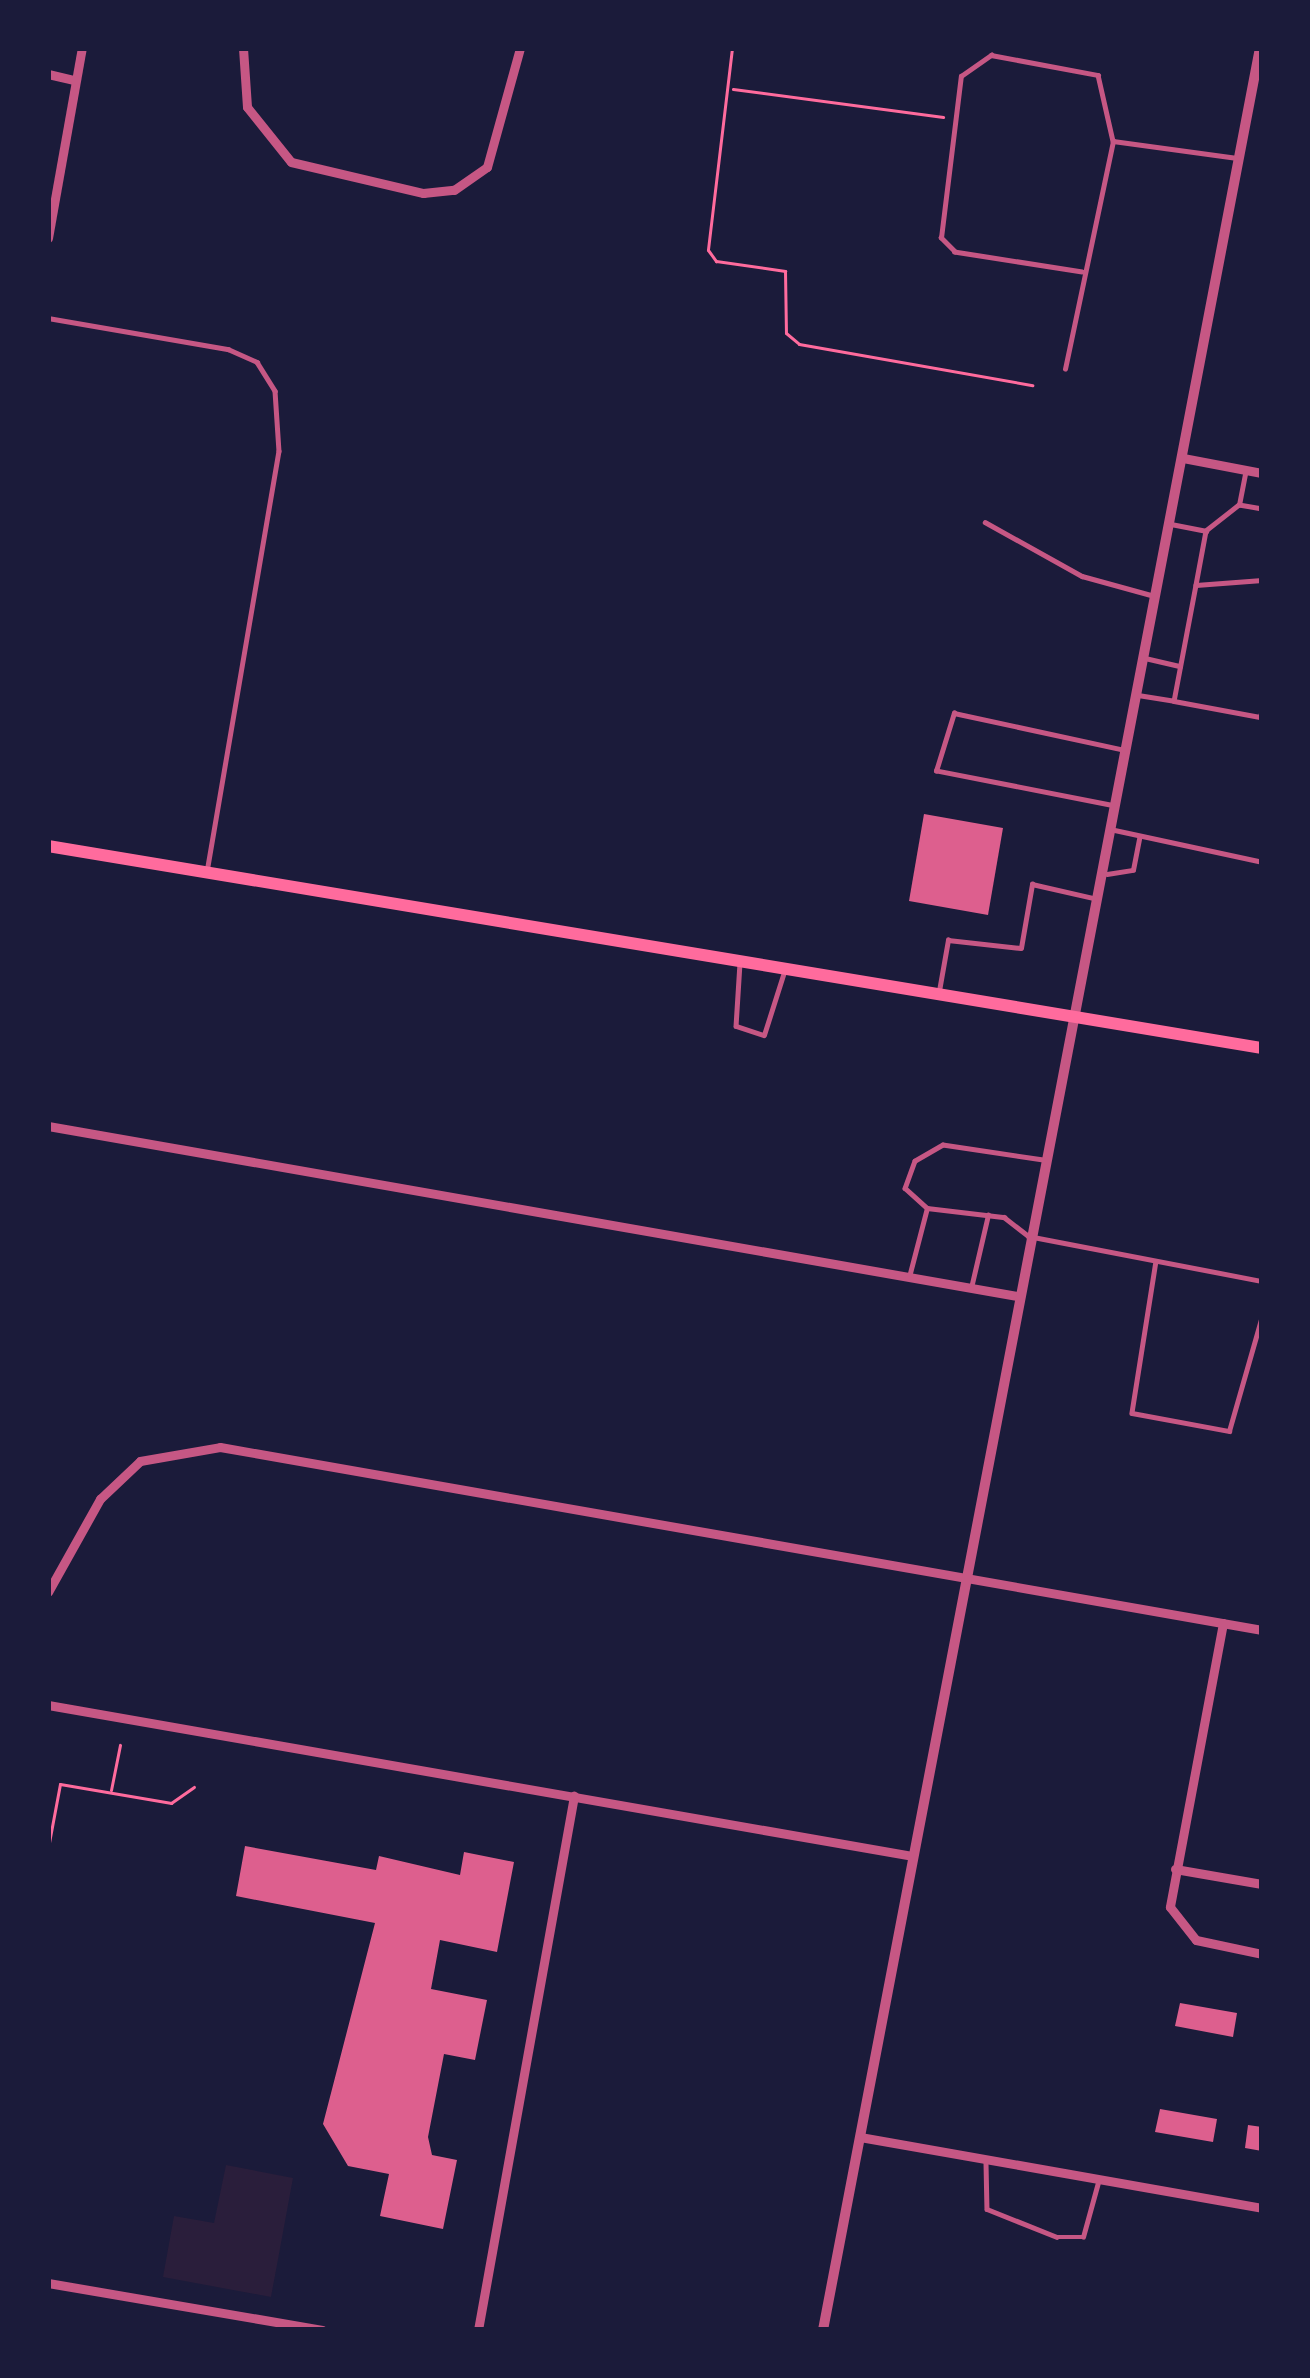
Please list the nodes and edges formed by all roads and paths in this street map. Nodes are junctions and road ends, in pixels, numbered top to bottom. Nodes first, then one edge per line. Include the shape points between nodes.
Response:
1 (82, 48) edge
2 (243, 48) edge
3 (520, 48) edge
4 (732, 48) edge
5 (1259, 48) edge
6 (48, 74) edge
7 (75, 80) junction
8 (731, 89) junction
9 (944, 117) dead end
10 (1113, 141) junction
11 (1240, 159) junction
12 (48, 238) edge
13 (1082, 272) junction
14 (48, 318) edge
15 (1065, 369) dead end
16 (1032, 385) dead end
17 (1183, 458) junction
18 (1246, 470) junction
19 (1262, 473) edge
20 (1239, 505) junction
21 (1262, 509) edge
22 (985, 522) dead end
23 (1171, 524) junction
24 (1206, 531) junction
25 (1262, 580) edge
26 (1196, 585) junction
27 (1156, 596) junction
28 (1144, 658) junction
29 (1180, 666) junction
30 (1137, 695) junction
31 (1174, 701) junction
32 (1262, 709) edge
33 (1126, 750) junction
34 (1115, 806) junction
35 (1111, 829) junction
36 (1139, 838) junction
37 (48, 846) edge
38 (1262, 862) edge
39 (208, 872) junction
40 (1102, 873) junction
41 (1097, 899) junction
42 (740, 959) junction
43 (785, 966) junction
44 (939, 992) junction
45 (1075, 1014) junction
46 (1262, 1048) edge
47 (48, 1126) edge
48 (1042, 1160) junction
49 (927, 1208) junction
50 (988, 1215) junction
51 (1028, 1236) junction
52 (1156, 1262) junction
53 (909, 1277) junction
54 (1262, 1281) edge
55 (971, 1288) junction
56 (1017, 1296) junction
57 (1262, 1316) edge
58 (964, 1575) junction
59 (48, 1592) edge
60 (1223, 1623) junction
61 (1262, 1630) edge
62 (48, 1705) edge
63 (120, 1744) dead end
64 (194, 1787) dead end
65 (111, 1792) junction
66 (574, 1796) junction
67 (48, 1802) edge
68 (56, 1803) junction
69 (48, 1847) edge
70 (912, 1856) junction
71 (1175, 1869) junction
72 (1262, 1884) edge
73 (1262, 1954) edge
74 (860, 2137) junction
75 (987, 2159) junction
76 (1099, 2179) junction
77 (1262, 2208) edge
78 (48, 2283) edge
79 (322, 2330) edge
80 (478, 2330) edge
81 (823, 2330) edge

1 - 7 street
2 - 3 street via 247,107 291,162 423,193 454,190 488,167
4 - 8 path
5 - 11 street
6 - 7 street
7 - 12 street
8 - 9 path
8 - 16 path via 708,250 785,271 786,333 799,344
10 - 11 lane
10 - 13 lane
10 - 13 lane via 1098,75 991,56 962,76 941,238 955,252
11 - 17 street
13 - 15 lane
14 - 39 lane via 228,349 257,362 275,391 279,451
17 - 18 street
17 - 23 street
18 - 19 street
18 - 20 lane
20 - 21 lane
20 - 24 lane
22 - 27 lane via 1082,576
23 - 24 lane
23 - 27 street
24 - 26 lane
25 - 26 lane
26 - 29 lane
27 - 28 street
28 - 29 lane
28 - 30 street
29 - 31 lane
30 - 31 lane
30 - 33 street
31 - 32 lane via 1260,717
33 - 34 street
33 - 34 lane via 954,713 940,753 941,776
34 - 35 street
35 - 36 lane
35 - 40 street
36 - 38 lane
36 - 40 lane via 1133,870
37 - 39 main road
39 - 42 main road
40 - 41 street
41 - 44 lane via 1032,884 1021,948 948,940
41 - 45 street
42 - 43 main road
42 - 43 lane via 736,1026 764,1035
43 - 44 main road
44 - 45 main road
45 - 46 main road
45 - 48 street
47 - 53 street
48 - 49 lane via 932,1148 905,1182
48 - 51 street
49 - 50 lane
49 - 53 lane
50 - 51 lane
50 - 55 lane
51 - 52 lane
51 - 56 street
52 - 54 lane
52 - 57 lane via 1132,1413 1229,1431
53 - 55 street
55 - 56 street
56 - 58 street
58 - 59 street via 220,1447 140,1461 100,1499
58 - 60 street
58 - 70 street
60 - 61 street
60 - 71 street
62 - 66 street
63 - 65 path
64 - 65 path via 172,1803
65 - 68 path via 60,1784
66 - 70 street
66 - 80 street
67 - 68 path
68 - 69 path
70 - 74 street
71 - 72 street
71 - 73 street via 1169,1907 1196,1940
74 - 75 street
74 - 81 street
75 - 76 street
75 - 76 lane via 987,2209 1057,2237 1083,2236
76 - 77 street
78 - 79 street

